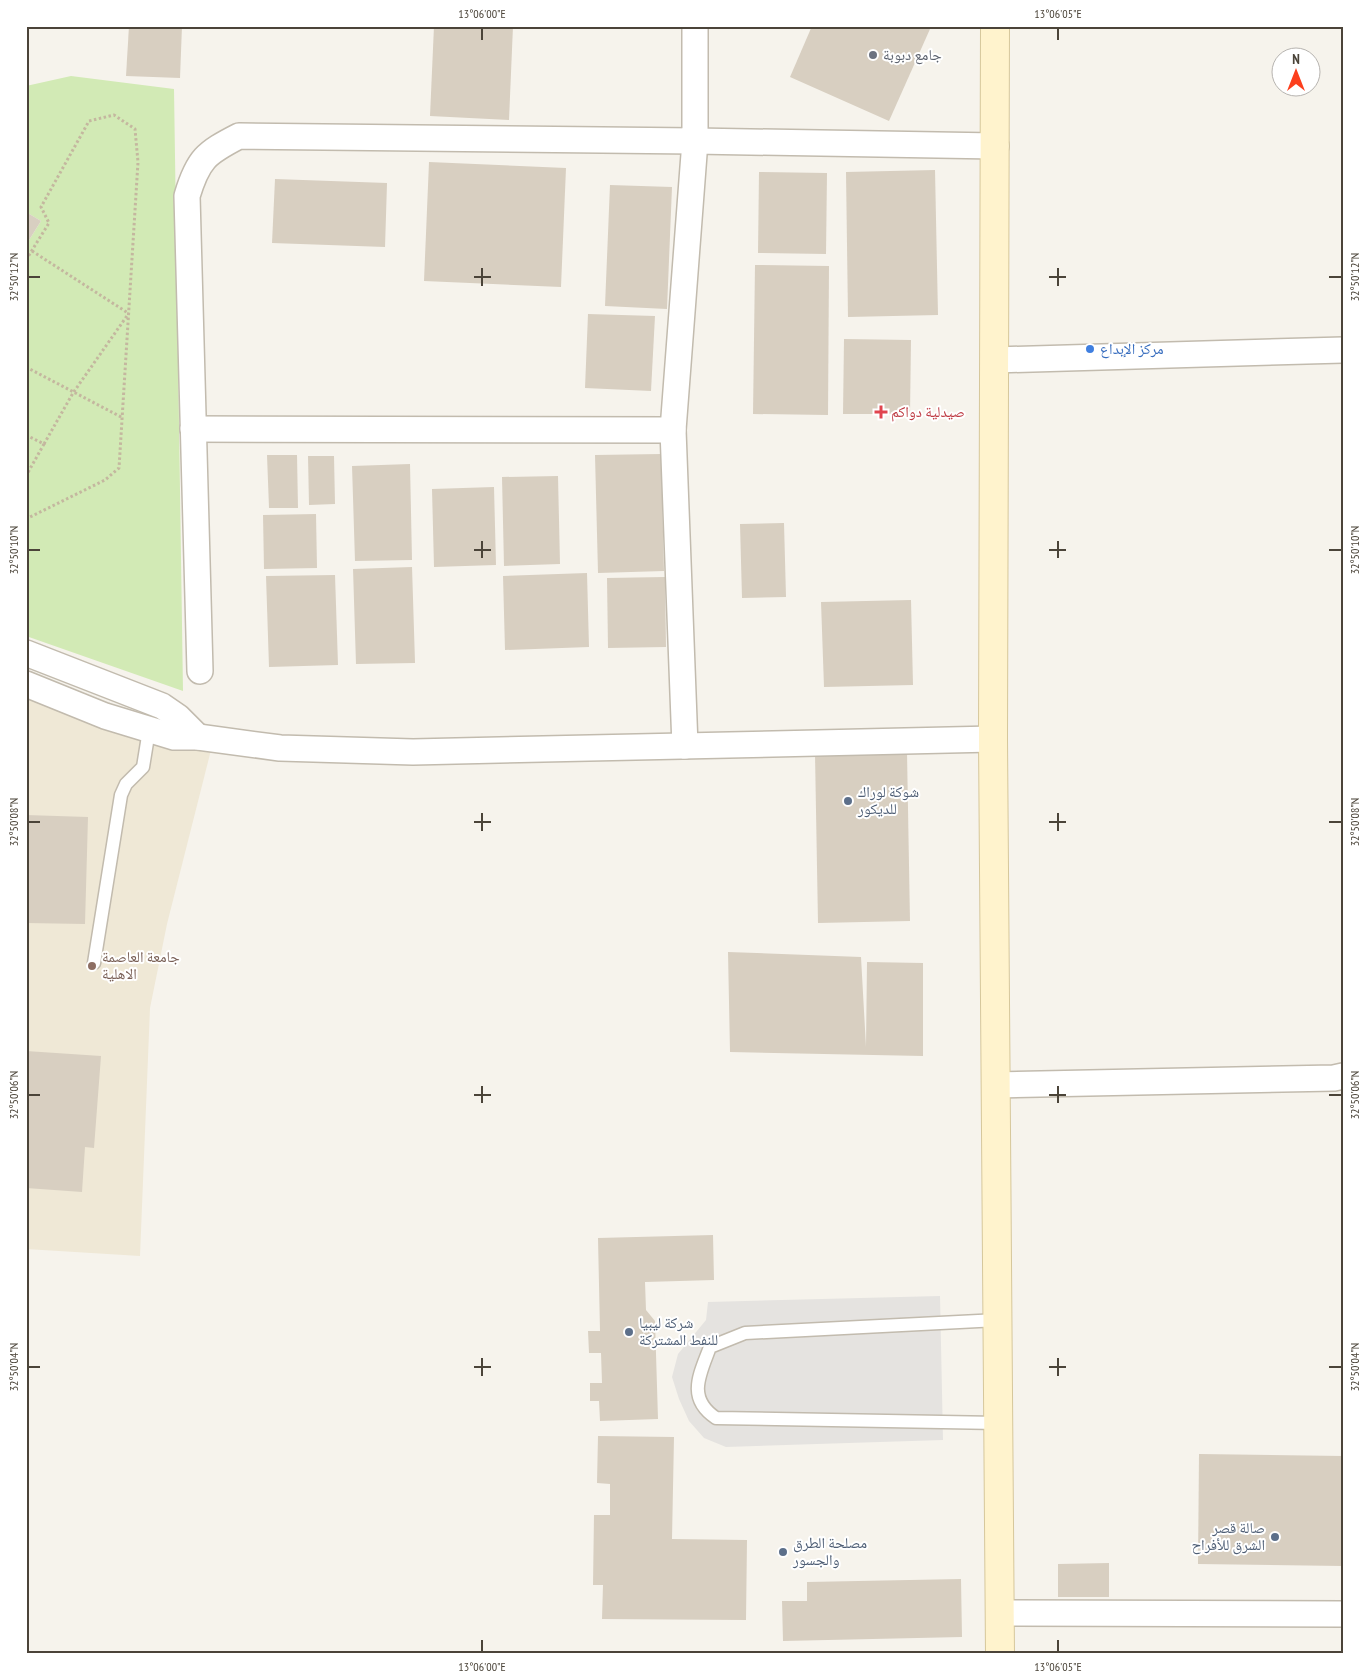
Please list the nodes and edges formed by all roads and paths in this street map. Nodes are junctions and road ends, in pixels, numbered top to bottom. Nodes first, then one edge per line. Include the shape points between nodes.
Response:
1 (695, 26) edge
2 (995, 26) edge
3 (695, 141) junction
4 (996, 146) junction
5 (32, 251) junction
6 (26, 260) edge
7 (128, 313) junction
8 (1343, 350) edge
9 (995, 360) junction
10 (26, 367) edge
11 (73, 393) junction
12 (123, 418) junction
13 (194, 429) junction
14 (673, 430) junction
15 (26, 435) edge
16 (44, 444) junction
17 (26, 476) edge
18 (26, 520) edge
19 (26, 653) edge
20 (200, 671) dead end
21 (26, 684) edge
22 (149, 730) junction
23 (198, 737) junction
24 (994, 739) junction
25 (684, 746) junction
26 (94, 963) dead end
27 (1343, 1076) edge
28 (996, 1085) junction
29 (998, 1320) junction
30 (998, 1423) junction
31 (1000, 1613) junction
32 (1343, 1614) edge
33 (1000, 1654) edge

1 - 3 street
2 - 4 street
3 - 4 street
3 - 13 street via 239,136 211,151 194,174 187,196
3 - 14 street
4 - 9 street
5 - 6 path
5 - 7 path
5 - 7 path via 48,223 41,207 89,121 114,115 135,129 138,162
7 - 11 path
7 - 12 path
8 - 9 street
9 - 24 street
10 - 11 path
11 - 12 path
11 - 16 path
12 - 18 path via 119,468 105,480
13 - 14 street
13 - 20 street
14 - 25 street
15 - 16 path
16 - 17 path
19 - 23 street via 162,706 178,716
21 - 22 street
22 - 23 street via 174,737
22 - 26 lane via 143,766 126,784 121,796
23 - 25 street via 280,748 339,751
24 - 25 street
24 - 28 street
27 - 28 street
28 - 29 street
29 - 30 street
29 - 30 lane via 745,1333 710,1347 696,1384 704,1410 716,1418
30 - 31 street
31 - 32 street
31 - 33 street

